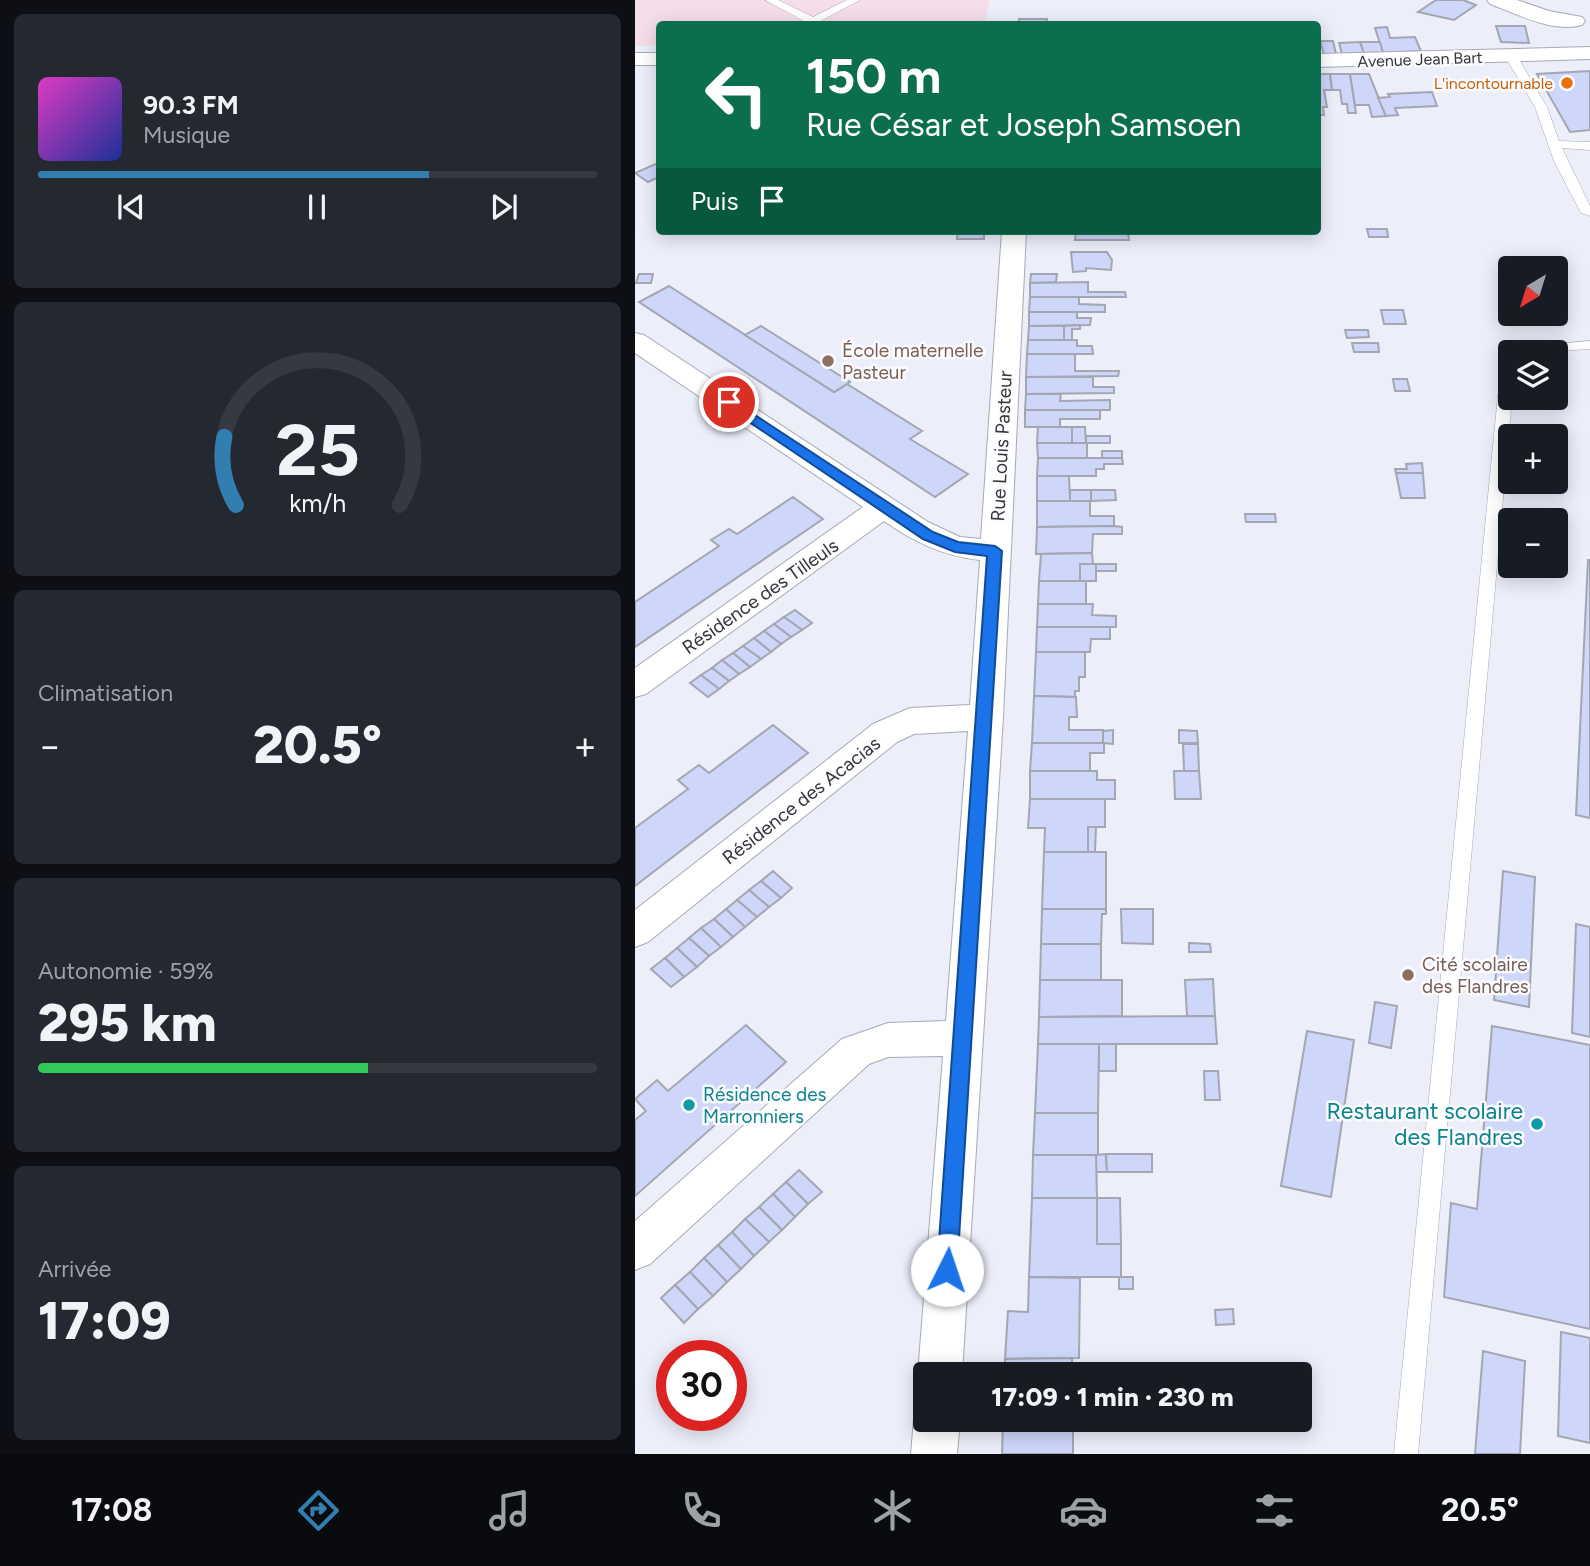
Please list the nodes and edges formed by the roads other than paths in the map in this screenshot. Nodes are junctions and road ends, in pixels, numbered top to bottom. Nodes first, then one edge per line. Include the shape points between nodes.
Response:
1 (770, 0) edge
2 (855, 0) edge
3 (1497, 0) edge
4 (807, 21) edge
5 (814, 21) edge
6 (1577, 25) edge
7 (1590, 51) edge
8 (1517, 56) junction
9 (635, 59) edge
10 (656, 59) edge
11 (1321, 61) edge
12 (1554, 144) junction
13 (1590, 146) edge
14 (1587, 213) dead end
15 (1014, 235) edge
16 (635, 341) edge
17 (1590, 345) edge
18 (1568, 347) edge
19 (1504, 410) edge
20 (884, 506) junction
21 (995, 551) junction
22 (635, 684) edge
23 (986, 717) junction
24 (635, 931) edge
25 (963, 1038) junction
26 (635, 1249) edge
27 (941, 1362) edge
28 (936, 1432) edge
29 (934, 1454) edge
30 (1406, 1454) edge

1 - 4 lane
2 - 5 lane
3 - 6 street
6 - 7 street via 1575,42
6 - 8 street, Avenue Jean Bart via 1555,46
7 - 8 street, Avenue Jean Bart
8 - 11 street, Avenue Jean Bart
8 - 12 lane
9 - 10 street
12 - 13 lane
12 - 14 lane
15 - 21 street, Rue Louis Pasteur
16 - 20 street
17 - 18 lane
19 - 30 lane
20 - 21 street via 941,542
20 - 22 street, Résidence des Tilleuls
21 - 23 street, Rue Louis Pasteur
23 - 24 street, Résidence des Acacias via 924,719 896,726
23 - 25 street, Rue Louis Pasteur
25 - 26 street via 888,1040 856,1051
25 - 27 street, Rue Louis Pasteur
28 - 29 street

